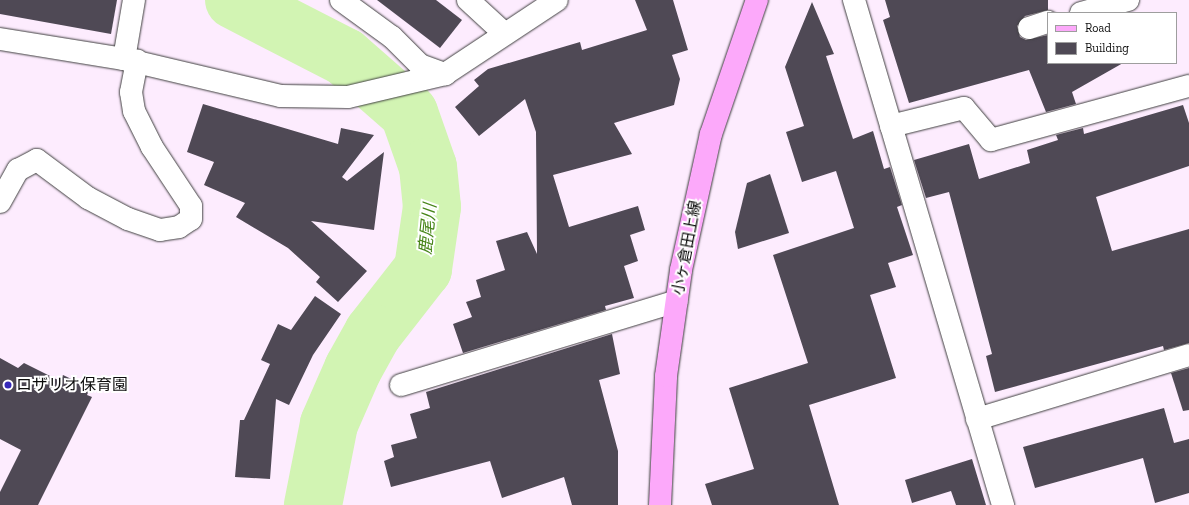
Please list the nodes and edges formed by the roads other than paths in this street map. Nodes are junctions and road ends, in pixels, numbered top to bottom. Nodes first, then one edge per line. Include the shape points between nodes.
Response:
1 (134, 0) edge
2 (341, 0) edge
3 (468, 0) edge
4 (557, 0) edge
5 (758, 0) edge
6 (854, 0) edge
7 (1128, 0) edge
8 (1085, 12) edge
9 (505, 34) junction
10 (0, 39) edge
11 (130, 60) junction
12 (445, 74) junction
13 (1189, 86) edge
14 (891, 126) junction
15 (0, 202) edge
16 (676, 301) junction
17 (1189, 355) edge
18 (402, 385) dead end
19 (977, 419) junction
20 (660, 505) edge
21 (1003, 505) edge

1 - 11 street
2 - 12 street via 392,37 420,64
3 - 9 street
4 - 9 street
5 - 16 main road, 小ヶ倉田上線 via 711,134
6 - 14 street
7 - 8 street
9 - 12 street
10 - 11 street
11 - 12 street via 281,96 348,97
11 - 15 street via 134,111 152,147 191,206 191,219 179,227 160,230 128,219 88,198 37,160 18,170
13 - 14 street via 991,140 964,108
14 - 19 street
16 - 18 street
16 - 20 main road, 小ヶ倉田上線 via 666,376
17 - 19 street
19 - 21 street

